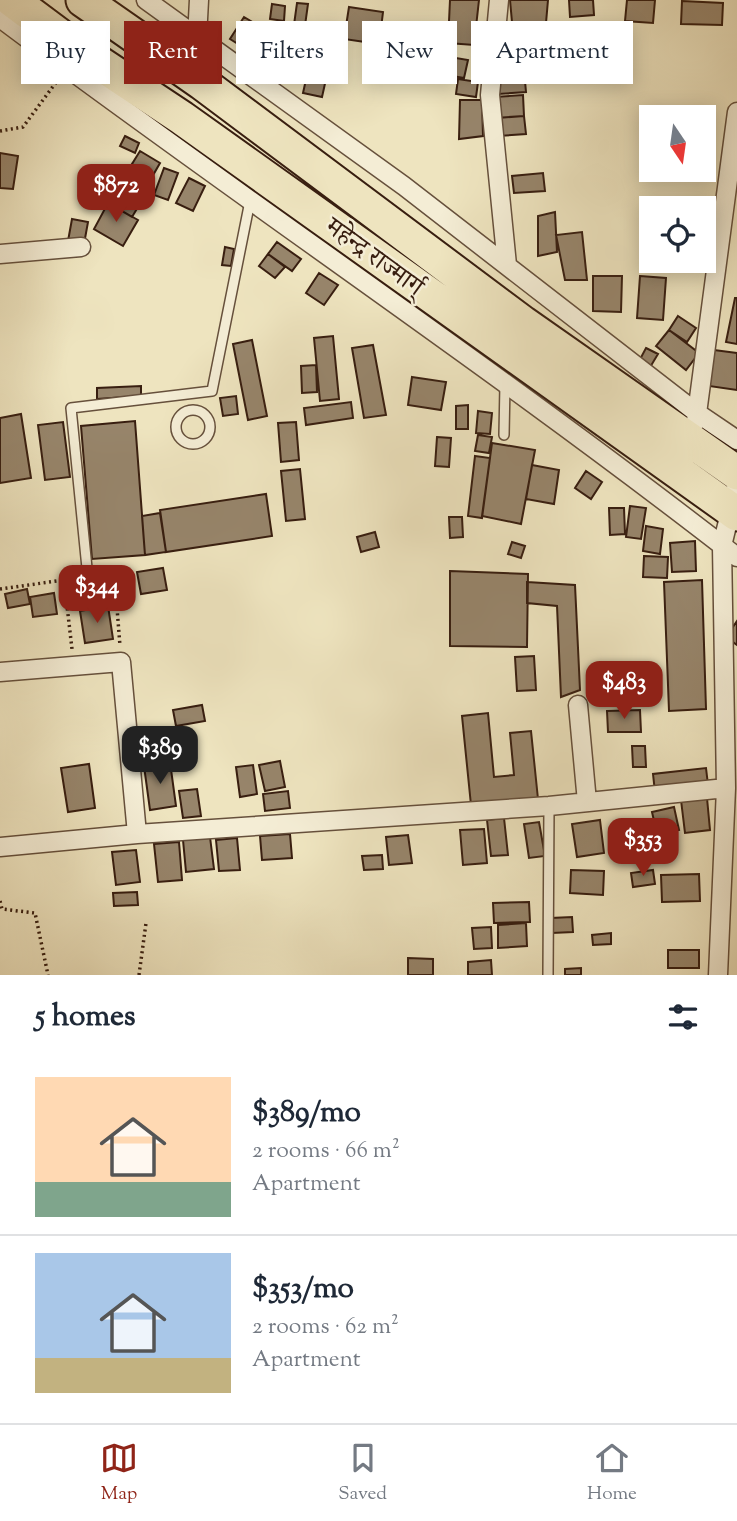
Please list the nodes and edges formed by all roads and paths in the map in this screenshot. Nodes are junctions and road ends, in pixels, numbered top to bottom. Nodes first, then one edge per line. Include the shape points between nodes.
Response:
1 (12, 0) edge
2 (83, 0) edge
3 (146, 0) edge
4 (199, 0) edge
5 (499, 0) edge
6 (0, 19) edge
7 (174, 21) edge
8 (198, 21) edge
9 (21, 35) edge
10 (222, 56) edge
11 (54, 84) edge
12 (88, 84) edge
13 (737, 112) edge
14 (0, 131) edge
15 (250, 201) junction
16 (81, 247) dead end
17 (0, 254) edge
18 (507, 265) junction
19 (505, 384) junction
20 (189, 393) junction
21 (191, 410) dead end
22 (695, 427) junction
23 (503, 435) dead end
24 (737, 440) edge
25 (737, 473) edge
26 (687, 478) junction
27 (735, 502) edge
28 (722, 545) junction
29 (737, 557) edge
30 (87, 568) dead end
31 (0, 589) edge
32 (117, 608) dead end
33 (121, 662) junction
34 (74, 665) junction
35 (0, 672) edge
36 (578, 705) dead end
37 (726, 788) junction
38 (587, 802) junction
39 (549, 806) junction
40 (136, 834) junction
41 (0, 847) edge
42 (0, 901) edge
43 (146, 923) dead end
44 (48, 975) edge
45 (139, 975) edge
46 (548, 975) edge
47 (718, 975) edge

1 - 26 highway, महेन्द्र राज्मार्ग्
2 - 22 highway, महेन्द्र राज्मार्ग् via 523,323
3 - 7 street
4 - 8 street
5 - 18 street via 490,95
6 - 9 street
10 - 18 street
11 - 14 path via 23,127
12 - 15 street
13 - 22 street
15 - 19 street
15 - 20 lane via 212,391
16 - 17 street
18 - 22 street
19 - 23 lane
19 - 28 street
20 - 21 lane
20 - 30 lane via 71,408
22 - 24 street
22 - 25 highway, महेन्द्र राज्मार्ग्
22 - 26 street
26 - 27 highway, महेन्द्र राज्मार्ग्
27 - 28 street
28 - 29 street
28 - 37 street
31 - 34 path via 64,580
32 - 33 path
33 - 34 street
33 - 40 street
34 - 35 street
36 - 38 street
37 - 38 street
37 - 47 street
38 - 39 street
39 - 40 street
39 - 46 lane
40 - 41 street
42 - 44 path via 2,909 35,913
43 - 45 path

